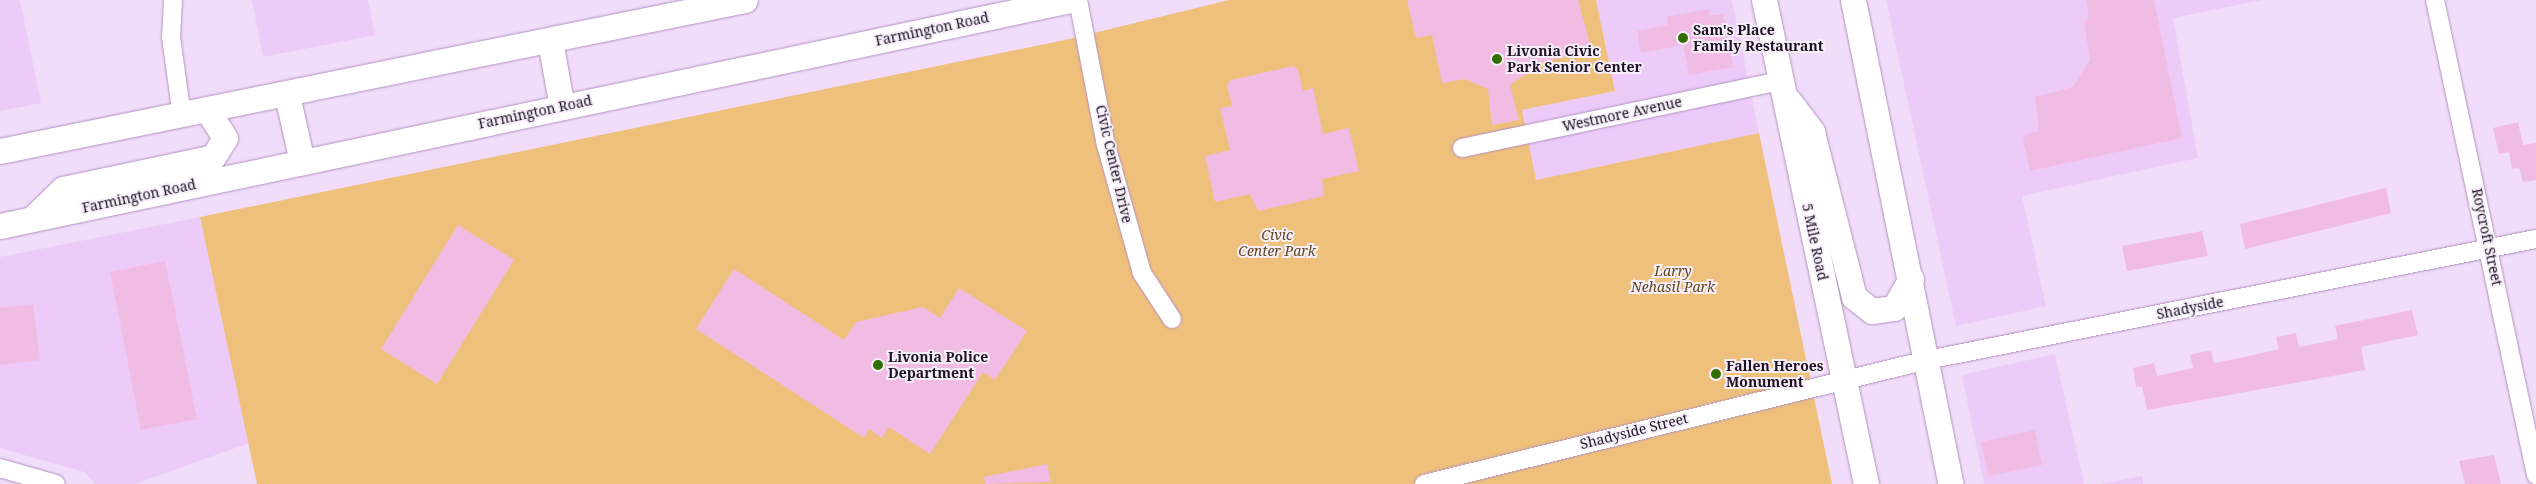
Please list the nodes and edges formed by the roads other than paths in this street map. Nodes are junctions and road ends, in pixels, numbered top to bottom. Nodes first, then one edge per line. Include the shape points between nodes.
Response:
1 (173, 0) edge
2 (745, 0) edge
3 (1071, 0) edge
4 (1078, 0) edge
5 (1764, 0) edge
6 (1853, 0) edge
7 (2435, 0) edge
8 (550, 41) junction
9 (1783, 88) junction
10 (287, 95) junction
11 (562, 106) junction
12 (208, 111) junction
13 (182, 116) junction
14 (1462, 148) dead end
15 (0, 151) edge
16 (302, 162) junction
17 (33, 218) junction
18 (0, 226) edge
19 (2536, 238) edge
20 (2489, 248) junction
21 (1911, 279) junction
22 (1172, 319) dead end
23 (1927, 360) junction
24 (1844, 379) junction
25 (0, 468) edge
26 (2536, 475) edge
27 (56, 484) edge
28 (1424, 484) edge
29 (1866, 484) edge
30 (1951, 484) edge

1 - 13 street via 171,37
2 - 8 main road
3 - 11 main road, Farmington Road
4 - 22 street, Civic Center Drive via 1106,145 1139,264
5 - 9 main road, 5 Mile Road
6 - 21 main road
7 - 20 street, Roycroft Street
8 - 10 main road
8 - 11 main road
9 - 14 street, Westmore Avenue
9 - 21 main road via 1812,132 1854,297 1872,311 1894,308
9 - 24 main road, 5 Mile Road
10 - 12 main road
10 - 16 main road
11 - 16 main road, Farmington Road
12 - 13 main road
12 - 17 main road via 225,138 214,157 63,189
13 - 15 main road
16 - 17 main road, Farmington Road
17 - 18 main road, Farmington Road
19 - 20 street, Shadyside
20 - 23 street, Shadyside
20 - 26 street, Roycroft Street
21 - 23 main road
23 - 24 street, Shadyside
23 - 30 main road
24 - 28 street, Shadyside Street
24 - 29 main road, 5 Mile Road
25 - 27 street

